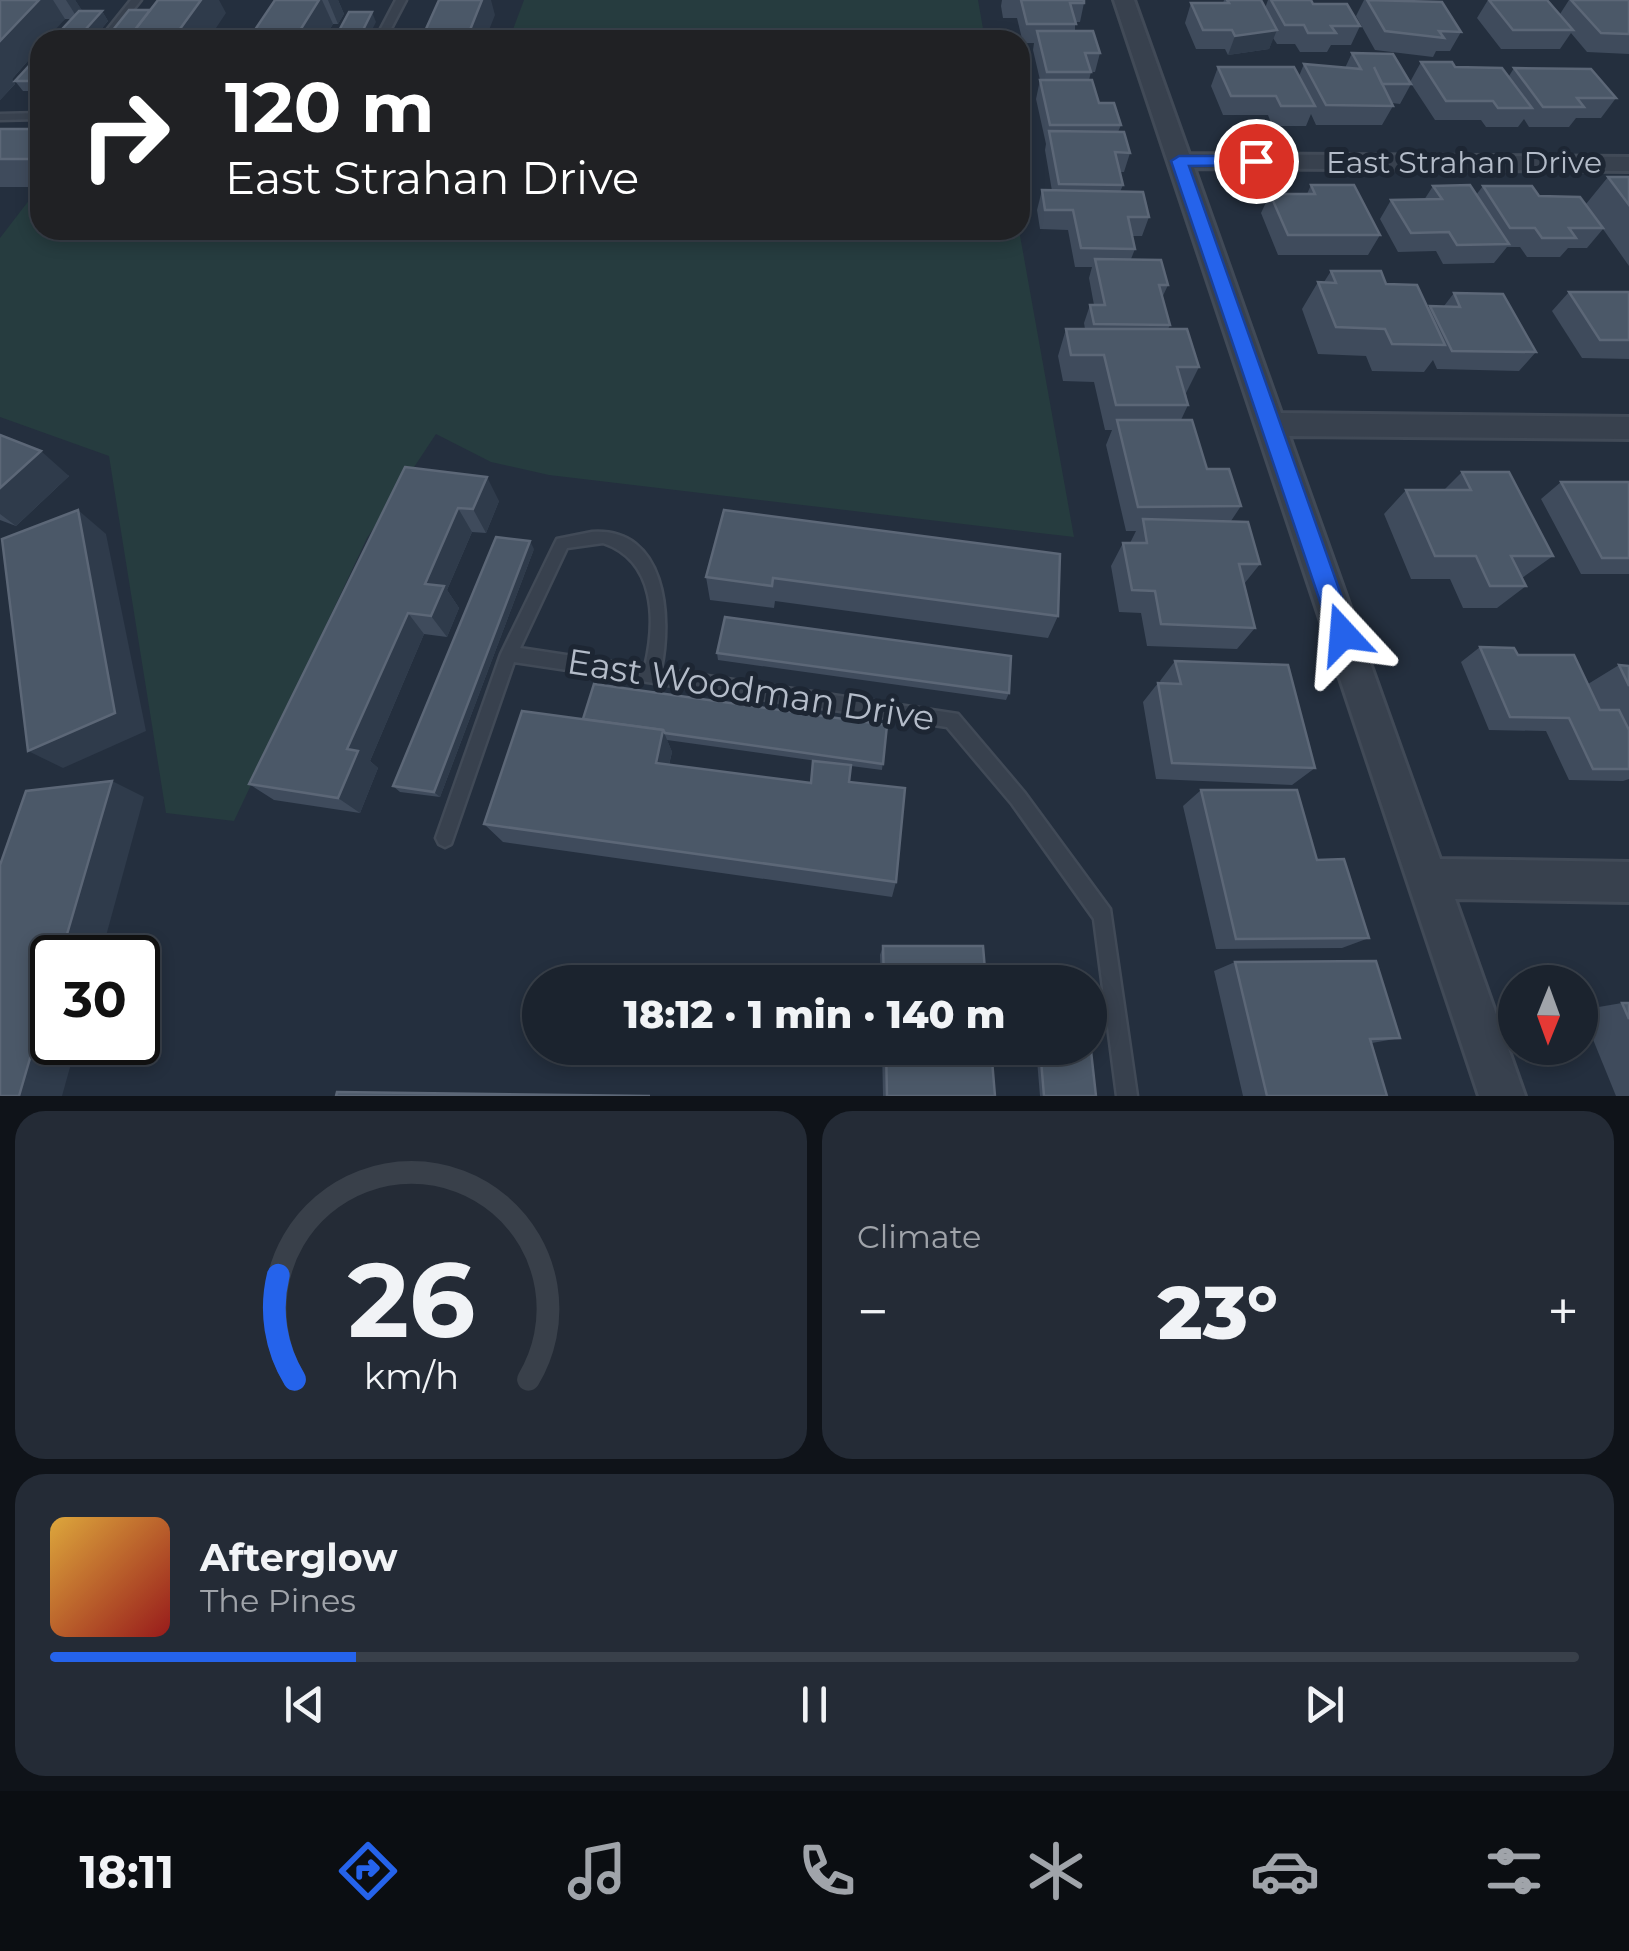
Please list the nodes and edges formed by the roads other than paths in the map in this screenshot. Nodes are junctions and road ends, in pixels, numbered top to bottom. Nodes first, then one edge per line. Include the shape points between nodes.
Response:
1 (136, 0) edge
2 (401, 0) edge
3 (1124, 0) edge
4 (112, 30) edge
5 (385, 30) edge
6 (30, 116) edge
7 (0, 117) edge
8 (1179, 161) junction
9 (1629, 164) edge
10 (1270, 424) junction
11 (1629, 428) edge
12 (509, 654) junction
13 (652, 672) junction
14 (445, 838) dead end
15 (1428, 880) junction
16 (1629, 882) edge
17 (1128, 1096) edge
18 (1502, 1096) edge

1 - 4 lane
2 - 5 lane
3 - 8 street
6 - 7 lane
8 - 9 street, East Strahan Drive
8 - 10 street
10 - 11 street
10 - 15 street
12 - 13 lane, East Woodman Drive
12 - 13 lane via 562,542 607,538 634,553 660,596
12 - 14 lane
13 - 17 lane, East Woodman Drive via 952,720 1104,916
15 - 16 street
15 - 18 street

